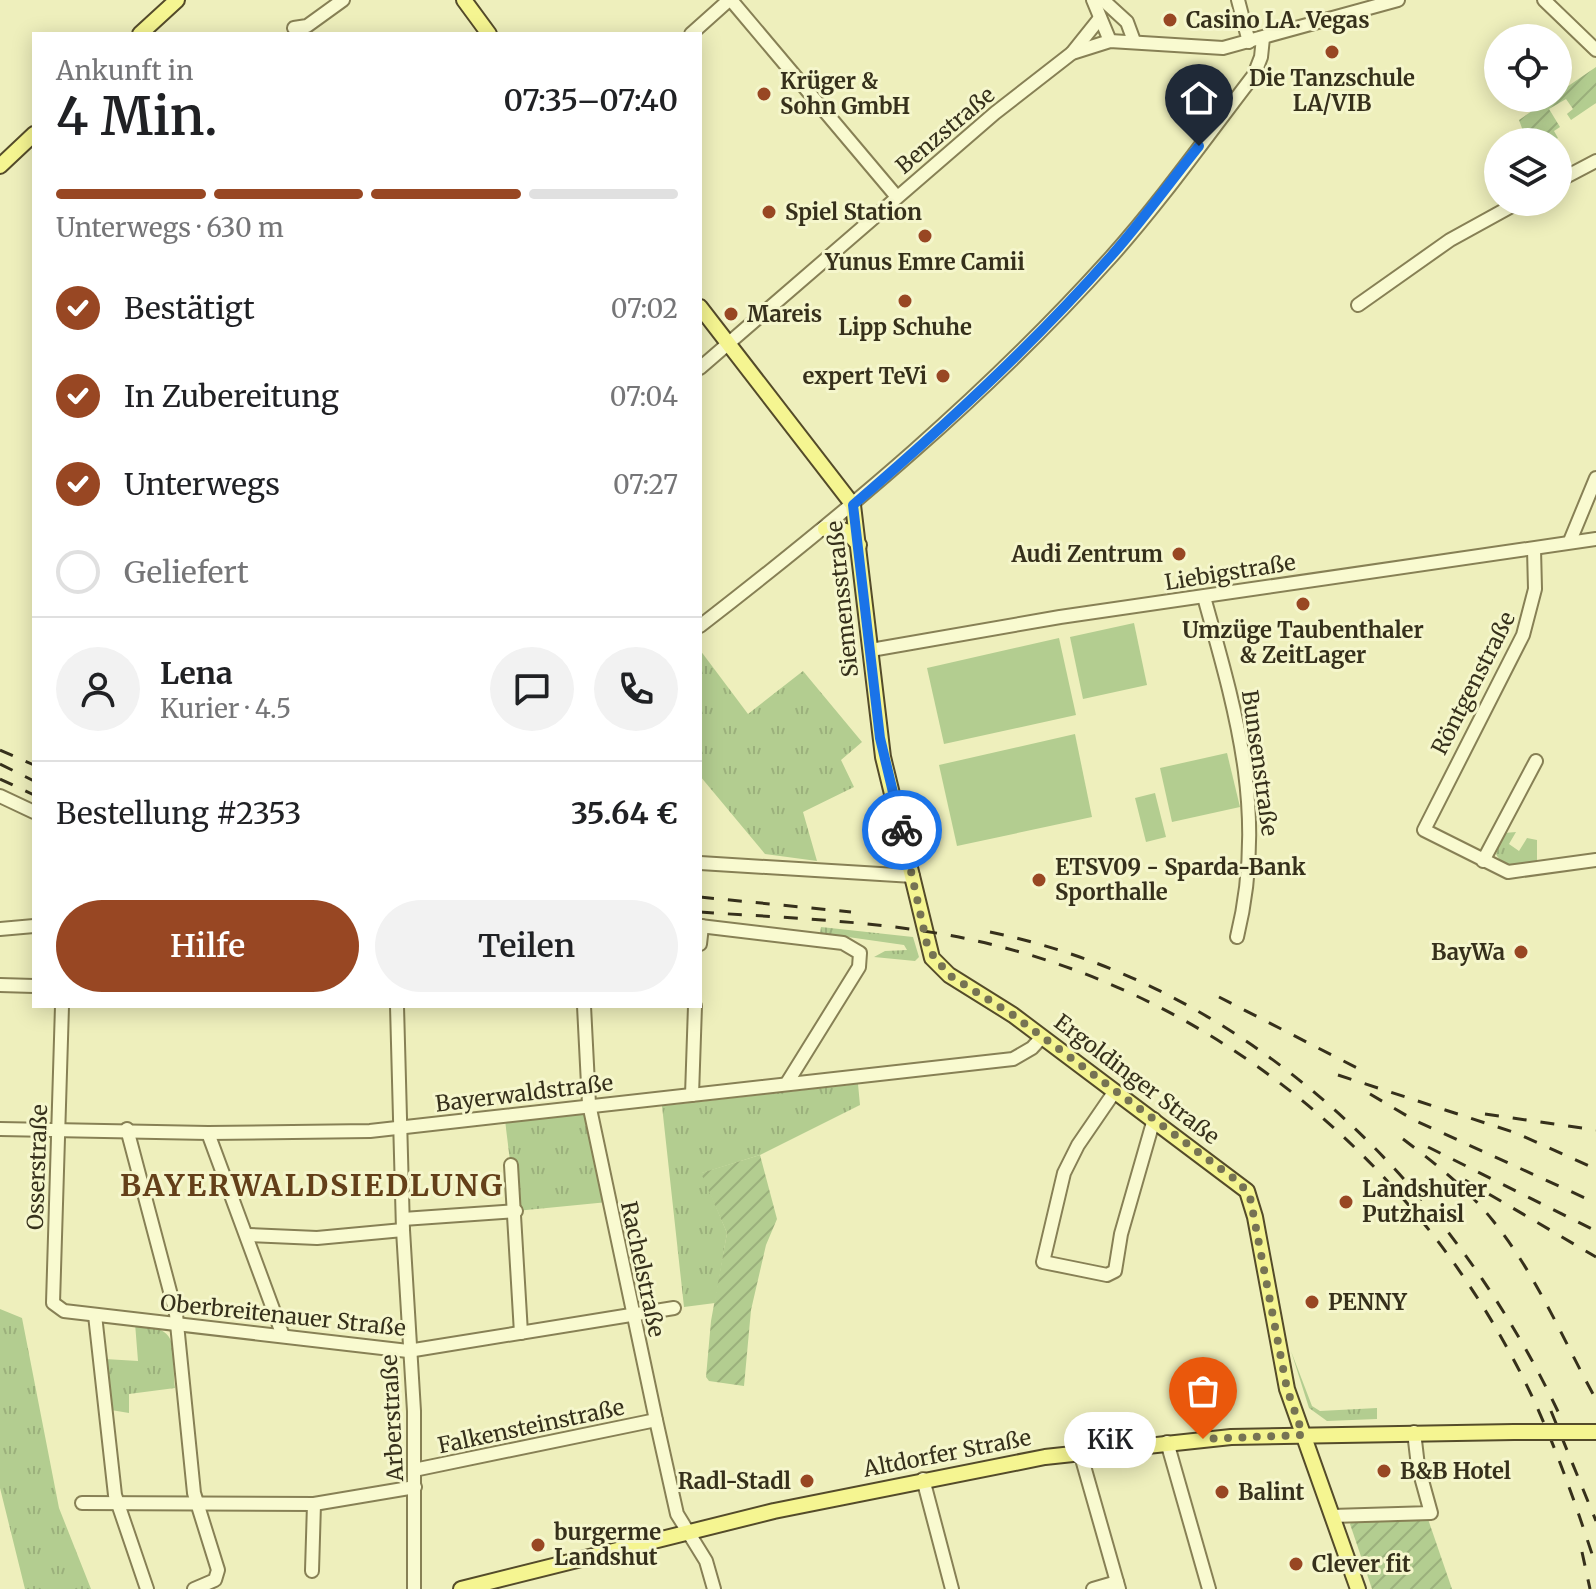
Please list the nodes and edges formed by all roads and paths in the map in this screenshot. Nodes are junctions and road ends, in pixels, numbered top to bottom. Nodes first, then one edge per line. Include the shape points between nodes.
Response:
1 (177, 0) edge
2 (343, 0) edge
3 (464, 0) edge
4 (730, 0) edge
5 (1093, 0) edge
6 (1103, 0) edge
7 (1238, 0) edge
8 (1398, 0) edge
9 (1544, 0) edge
10 (1100, 18) junction
11 (294, 28) dead end
12 (142, 32) edge
13 (488, 32) edge
14 (693, 32) edge
15 (1263, 38) junction
16 (1110, 41) junction
17 (1134, 41) junction
18 (1249, 42) junction
19 (1596, 50) edge
20 (1072, 53) junction
21 (32, 136) edge
22 (1596, 161) edge
23 (0, 166) edge
24 (1572, 174) edge
25 (897, 197) junction
26 (1494, 216) edge
27 (1358, 305) dead end
28 (702, 309) edge
29 (729, 343) junction
30 (702, 366) edge
31 (1596, 478) edge
32 (853, 505) junction
33 (825, 529) junction
34 (1596, 539) edge
35 (1570, 541) junction
36 (859, 545) junction
37 (1534, 549) junction
38 (1204, 597) junction
39 (702, 624) edge
40 (871, 650) junction
41 (1536, 761) dead end
42 (0, 796) edge
43 (32, 811) edge
44 (1596, 860) edge
45 (1483, 861) junction
46 (702, 863) edge
47 (913, 876) junction
48 (32, 926) edge
49 (702, 926) edge
50 (0, 929) edge
51 (925, 935) joint
52 (1237, 937) dead end
53 (0, 985) edge
54 (32, 986) edge
55 (62, 1008) edge
56 (397, 1008) edge
57 (584, 1008) edge
58 (695, 1008) edge
59 (1042, 1037) junction
60 (787, 1083) junction
61 (1115, 1091) junction
62 (692, 1095) junction
63 (589, 1104) junction
64 (1154, 1119) junction
65 (402, 1127) junction
66 (58, 1128) junction
67 (0, 1129) edge
68 (127, 1129) junction
69 (208, 1133) junction
70 (511, 1165) dead end
71 (516, 1211) junction
72 (403, 1225) junction
73 (248, 1235) junction
74 (674, 1308) dead end
75 (76, 1313) joint
76 (95, 1315) junction
77 (633, 1316) junction
78 (177, 1323) junction
79 (521, 1333) junction
80 (283, 1336) junction
81 (408, 1351) junction
82 (656, 1420) junction
83 (1414, 1432) junction
84 (1596, 1432) edge
85 (1303, 1435) junction
86 (1167, 1442) junction
87 (1080, 1452) junction
88 (414, 1470) junction
89 (923, 1479) junction
90 (415, 1487) junction
91 (120, 1502) junction
92 (82, 1503) dead end
93 (198, 1503) junction
94 (314, 1504) junction
95 (1332, 1516) junction
96 (691, 1533) junction
97 (312, 1571) dead end
98 (1118, 1586) edge
99 (147, 1589) edge
100 (194, 1589) edge
101 (414, 1589) edge
102 (461, 1589) edge
103 (714, 1589) edge
104 (952, 1589) edge
105 (1093, 1589) edge
106 (1209, 1589) edge
107 (1358, 1589) edge

1 - 12 main road
2 - 11 street via 307,26
3 - 13 main road
4 - 14 street
4 - 25 street
5 - 10 street
6 - 17 street via 1127,22
7 - 18 street
8 - 15 street, Benzstraße
9 - 19 street
10 - 16 street
10 - 20 street
15 - 18 street, Benzstraße
15 - 32 street via 1254,75 1112,255 928,441
16 - 17 street, Benzstraße
16 - 20 street, Benzstraße
17 - 18 street, Benzstraße via 1205,49
20 - 25 street, Benzstraße
21 - 23 main road
22 - 24 street
25 - 29 street, Benzstraße
26 - 27 street
28 - 29 main road, Siemensstraße
29 - 30 street, Benzstraße
29 - 32 main road, Siemensstraße
31 - 35 street
32 - 33 street
32 - 36 main road, Siemensstraße
33 - 36 main road via 846,531
33 - 39 street
34 - 35 street, Liebigstraße
35 - 37 street, Liebigstraße
36 - 40 main road, Siemensstraße
37 - 38 street, Liebigstraße
37 - 45 street, Röntgenstraße via 1535,589 1523,635 1424,830
38 - 40 street, Liebigstraße
38 - 52 street, Bunsenstraße via 1232,696 1249,799 1251,857
40 - 47 main road, Siemensstraße via 883,757
41 - 45 street
42 - 43 street
44 - 45 street via 1517,872
46 - 47 street
47 - 51 main road, Siemensstraße
48 - 50 street
49 - 60 street via 843,943 860,953 862,959
51 - 59 main road, Ergoldinger Straße via 932,958 943,970
53 - 54 street
55 - 66 street, Osserstraße
56 - 65 street, Arberstraße
57 - 63 street, Rachelstraße
58 - 62 street
59 - 60 street, Bayerwaldstraße via 1013,1059
59 - 61 main road, Ergoldinger Straße
60 - 62 street, Bayerwaldstraße
61 - 64 main road, Ergoldinger Straße
61 - 64 street via 1064,1173 1042,1260 1107,1275 1115,1271
62 - 63 street, Bayerwaldstraße
63 - 65 street, Bayerwaldstraße
63 - 77 street, Rachelstraße
64 - 85 main road, Ergoldinger Straße via 1240,1183 1250,1197 1287,1389
65 - 69 street, Bayerwaldstraße
65 - 72 street, Arberstraße
66 - 67 street, Bayerwaldstraße
66 - 68 street, Bayerwaldstraße
66 - 75 street, Osserstraße via 53,1303
68 - 69 street, Bayerwaldstraße
68 - 78 street
69 - 73 street
70 - 71 street
71 - 72 street
71 - 79 street
72 - 73 street via 317,1238
72 - 81 street, Arberstraße
73 - 80 street
74 - 77 street, Oberbreitenauer Straße
75 - 76 street, Oberbreitenauer Straße
76 - 78 street, Oberbreitenauer Straße
76 - 91 street via 115,1495
77 - 79 street, Oberbreitenauer Straße
77 - 82 street, Rachelstraße
78 - 80 street, Oberbreitenauer Straße
78 - 93 street
79 - 81 street, Oberbreitenauer Straße
80 - 81 street, Oberbreitenauer Straße
81 - 88 street, Arberstraße
82 - 88 street, Falkensteinstraße
82 - 96 street, Rachelstraße via 677,1514
83 - 84 main road, Altdorfer Straße, bridge
83 - 85 main road, Altdorfer Straße
83 - 95 street via 1431,1513
85 - 86 main road, Altdorfer Straße
85 - 95 main road, Ergoldinger Straße
86 - 87 main road, Altdorfer Straße
86 - 106 street
87 - 89 main road, Altdorfer Straße
87 - 98 street
88 - 90 street, Arberstraße
89 - 96 main road, Altdorfer Straße
89 - 104 street
90 - 94 street
90 - 101 street, Arberstraße
91 - 92 street
91 - 93 street
91 - 99 street
93 - 94 street
93 - 100 street via 218,1570 215,1580
94 - 97 street
95 - 107 main road, Ergoldinger Straße
96 - 102 main road, Altdorfer Straße
96 - 103 street, Rachelstraße
98 - 105 street

